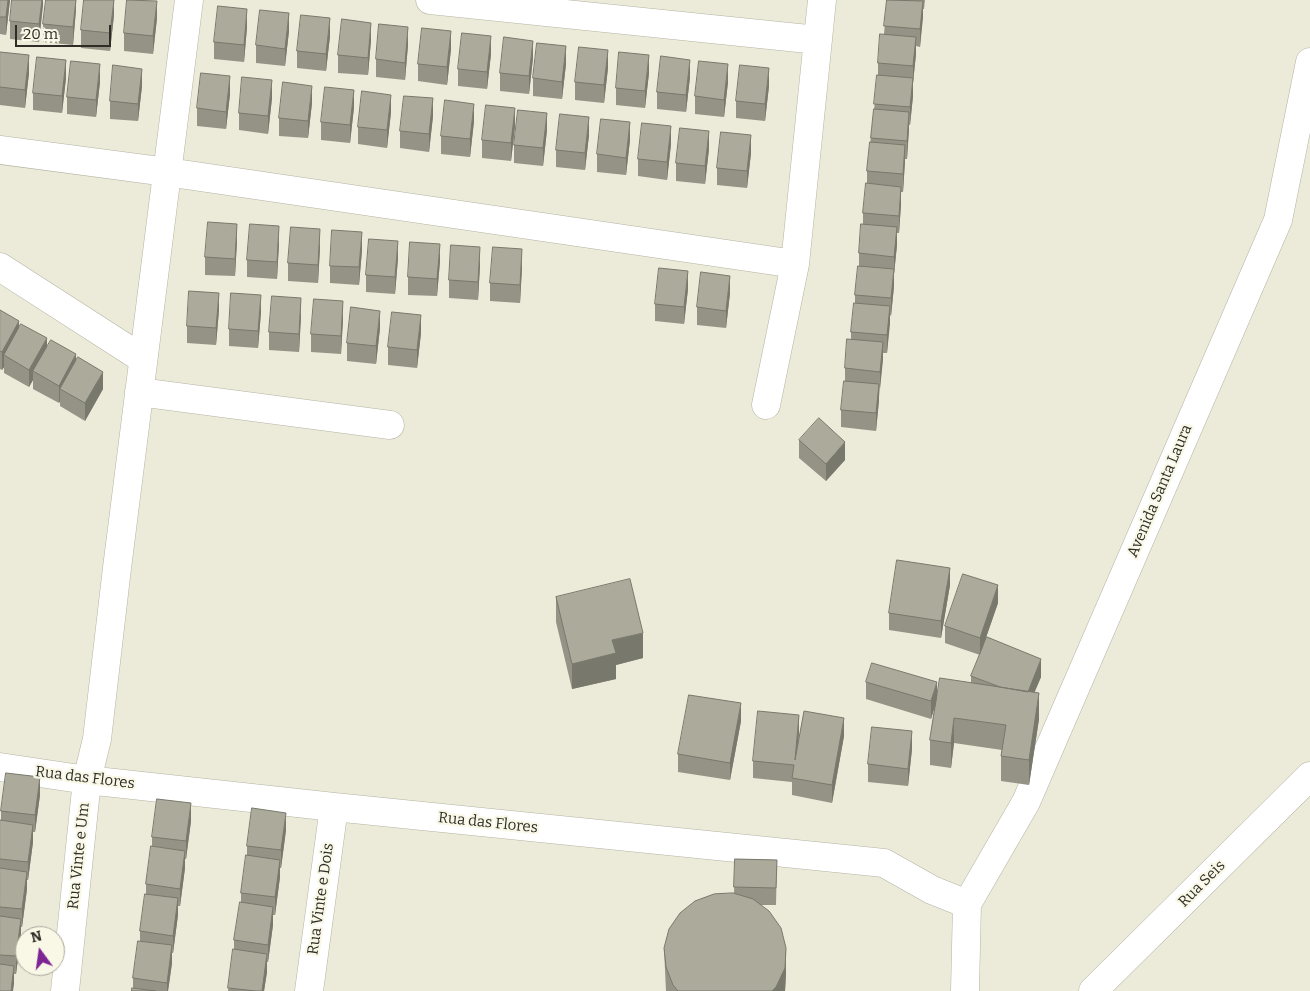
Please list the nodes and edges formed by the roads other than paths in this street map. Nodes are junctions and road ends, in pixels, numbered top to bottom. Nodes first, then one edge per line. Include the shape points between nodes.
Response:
1 (188, 0) edge
2 (430, 0) edge
3 (822, 0) edge
4 (818, 40) junction
5 (1310, 62) edge
6 (0, 150) edge
7 (167, 172) junction
8 (795, 264) junction
9 (0, 267) edge
10 (143, 359) junction
11 (140, 392) junction
12 (766, 406) dead end
13 (390, 425) dead end
14 (0, 767) edge
15 (1310, 776) edge
16 (88, 780) junction
17 (334, 807) junction
18 (967, 904) junction
19 (65, 991) edge
20 (309, 991) edge
21 (965, 991) edge
22 (1094, 991) edge

1 - 7 street, Rua Vinte e Um
2 - 4 street
3 - 4 street
4 - 8 street
5 - 18 street, Avenida Santa Laura via 1278,220 1026,802
6 - 7 street
7 - 8 street
7 - 10 street, Rua Vinte e Um
8 - 12 street
9 - 10 street
10 - 11 street, Rua Vinte e Um
11 - 13 street
11 - 16 street, Rua Vinte e Um via 97,739
14 - 16 street, Rua das Flores
15 - 22 street, Rua Seis
16 - 17 street, Rua das Flores
16 - 19 street, Rua Vinte e Um
17 - 18 street, Rua das Flores via 884,863 932,890
17 - 20 street, Rua Vinte e Dois
18 - 21 street

